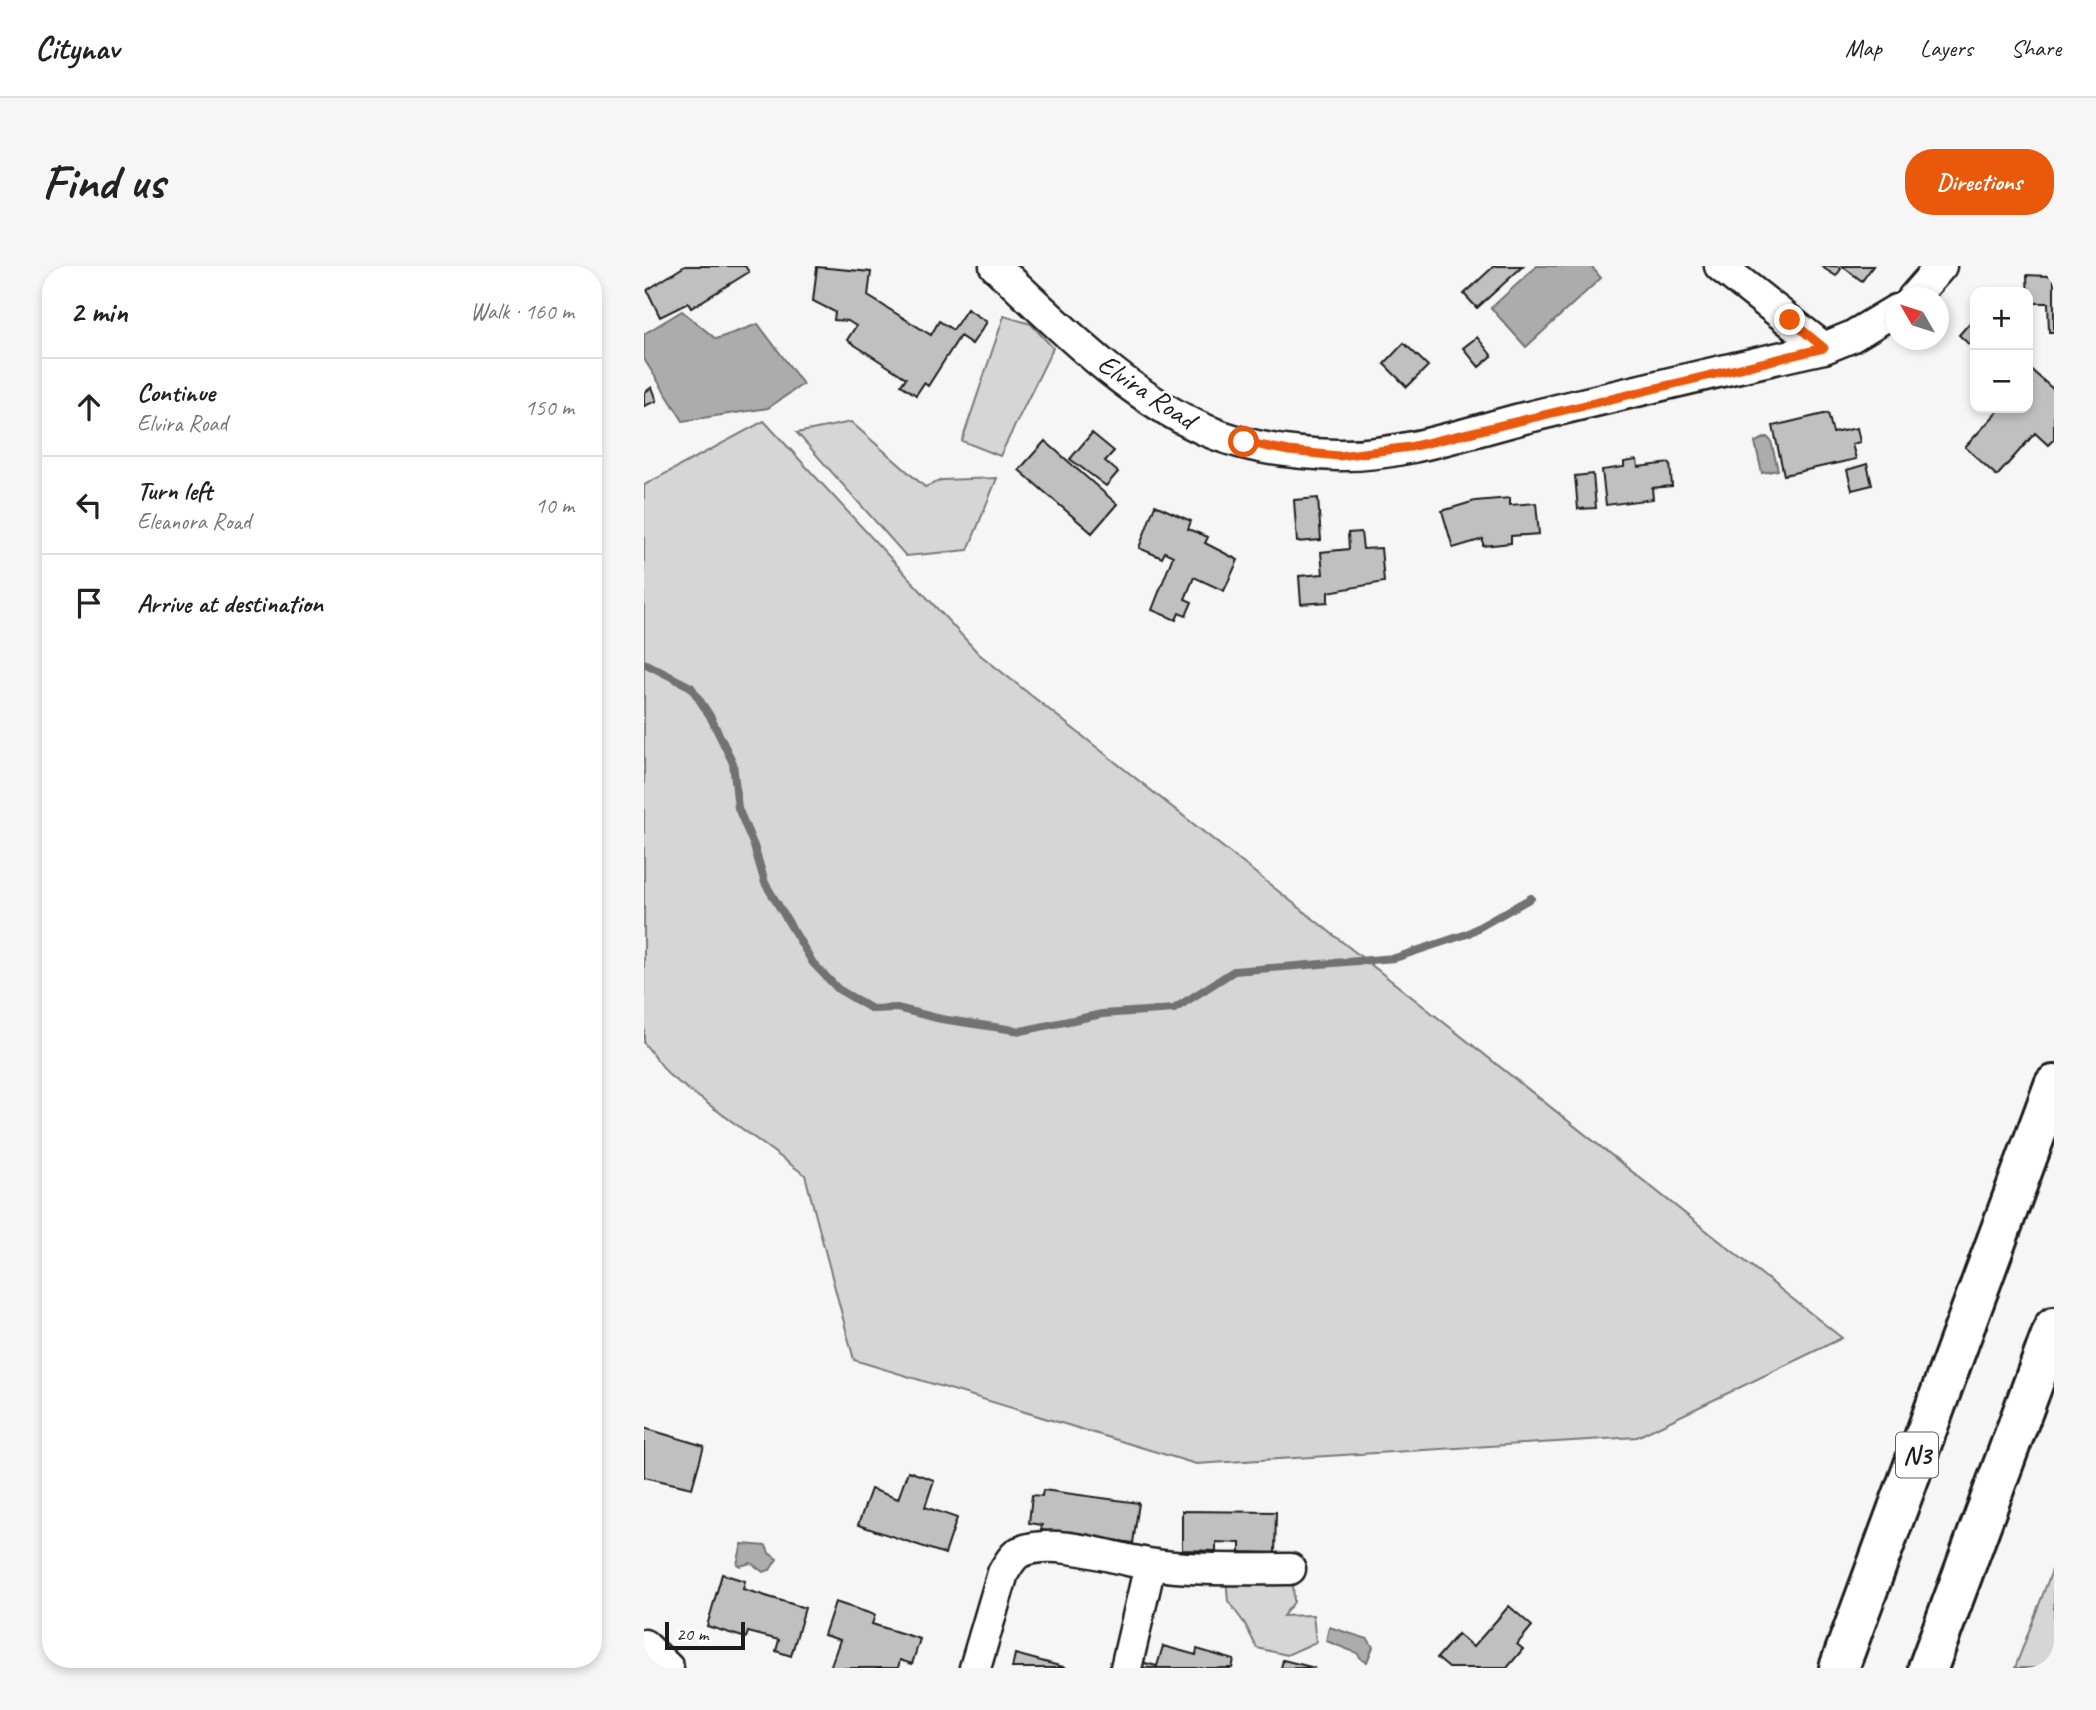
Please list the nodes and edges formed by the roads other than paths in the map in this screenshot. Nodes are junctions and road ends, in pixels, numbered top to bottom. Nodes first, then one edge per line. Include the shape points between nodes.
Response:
1 (995, 266) edge
2 (1720, 266) edge
3 (1941, 266) edge
4 (1923, 287) edge
5 (1886, 316) edge
6 (1824, 348) junction
7 (2054, 1085) edge
8 (2054, 1327) edge
9 (1150, 1565) junction
10 (1290, 1569) dead end
11 (644, 1645) edge
12 (668, 1668) edge
13 (975, 1668) edge
14 (1126, 1668) edge
15 (1839, 1668) edge
16 (1928, 1668) edge

1 - 6 street, Elvira Road via 1129,385 1170,412 1206,430 1289,451 1339,456 1410,447
2 - 6 street
3 - 4 street
5 - 6 street, Elvira Road
7 - 15 highway, N3
8 - 16 highway
9 - 10 street
9 - 13 street via 1090,1551 1020,1552 1003,1573
9 - 14 street
11 - 12 street

